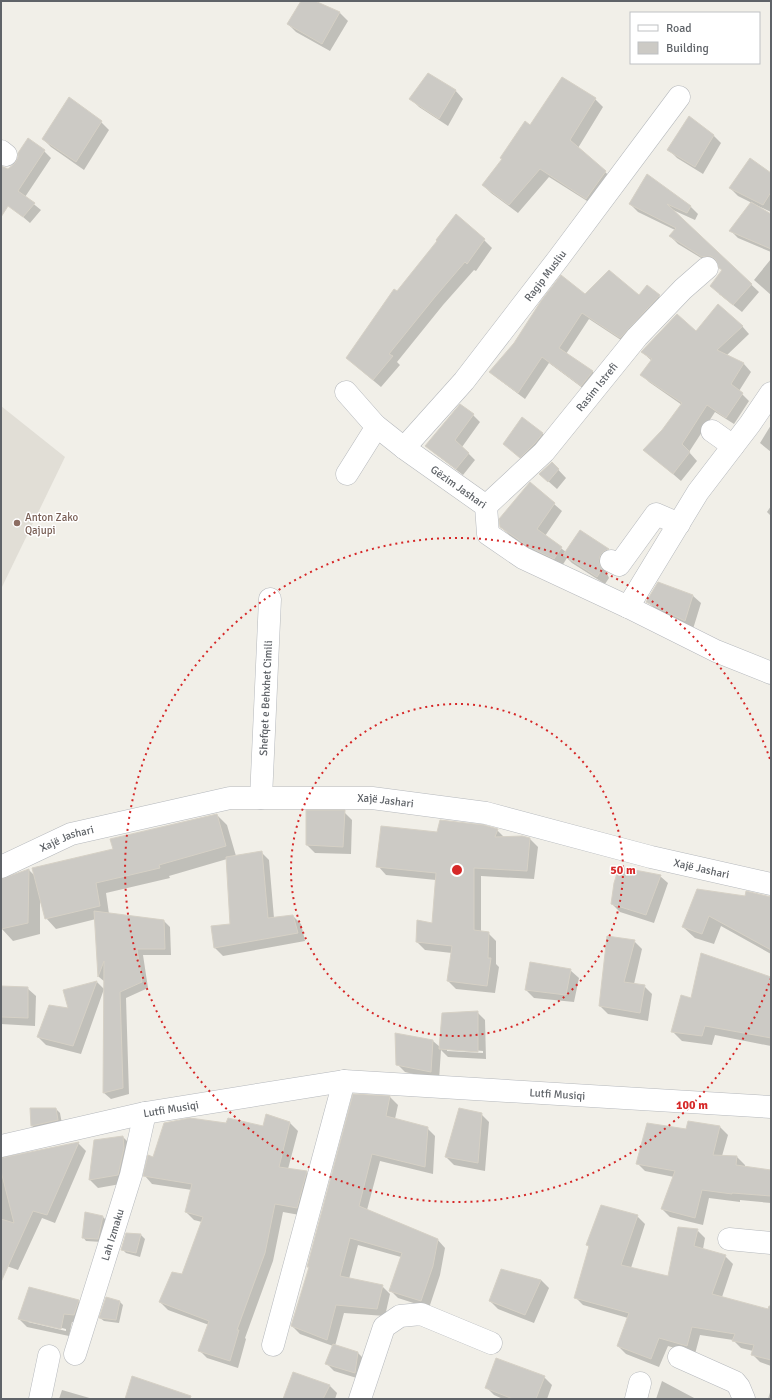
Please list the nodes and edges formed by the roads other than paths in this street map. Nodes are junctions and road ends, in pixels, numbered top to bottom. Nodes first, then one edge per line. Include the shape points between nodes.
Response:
1 (679, 97) dead end
2 (706, 268) dead end
3 (346, 392) dead end
4 (771, 393) edge
5 (375, 425) junction
6 (712, 431) dead end
7 (733, 446) junction
8 (404, 448) junction
9 (347, 474) dead end
10 (486, 506) junction
11 (679, 524) junction
12 (611, 561) dead end
13 (270, 599) dead end
14 (628, 607) junction
15 (771, 673) edge
16 (261, 798) junction
17 (1, 867) edge
18 (771, 884) edge
19 (344, 1081) junction
20 (771, 1107) edge
21 (144, 1113) junction
22 (1, 1146) edge
23 (729, 1239) dead end
24 (771, 1243) edge
25 (491, 1343) dead end
26 (273, 1345) dead end
27 (75, 1354) dead end
28 (49, 1356) dead end
29 (679, 1357) dead end
30 (40, 1399) edge
31 (360, 1399) edge
32 (744, 1399) edge

1 - 8 street, Ragip Musliu via 468,375
2 - 10 street, Rasim Istrefi via 637,337 544,452
3 - 5 street, Gëzim Jashari
4 - 7 street
5 - 8 street, Gëzim Jashari
5 - 9 street via 374,431
6 - 7 street
7 - 11 street via 698,492
8 - 10 street, Gëzim Jashari
10 - 14 street, Gëzim Jashari via 488,534 523,558
11 - 12 street via 656,514 619,565
11 - 14 street
13 - 16 street, Shefqet e Behxhet Cimili
14 - 15 street, Gëzim Jashari via 716,651
16 - 17 street, Xajë Jashari via 230,798 71,834
16 - 18 street, Xajë Jashari via 372,798 486,813 651,857
19 - 20 street, Lutfi Musiqi
19 - 21 street, Lutfi Musiqi
19 - 26 street
21 - 22 street, Lutfi Musiqi
21 - 27 street, Lah Izmaku via 131,1175
23 - 24 street
25 - 31 street via 421,1314 400,1316 384,1327
28 - 30 street
29 - 32 street via 735,1382

